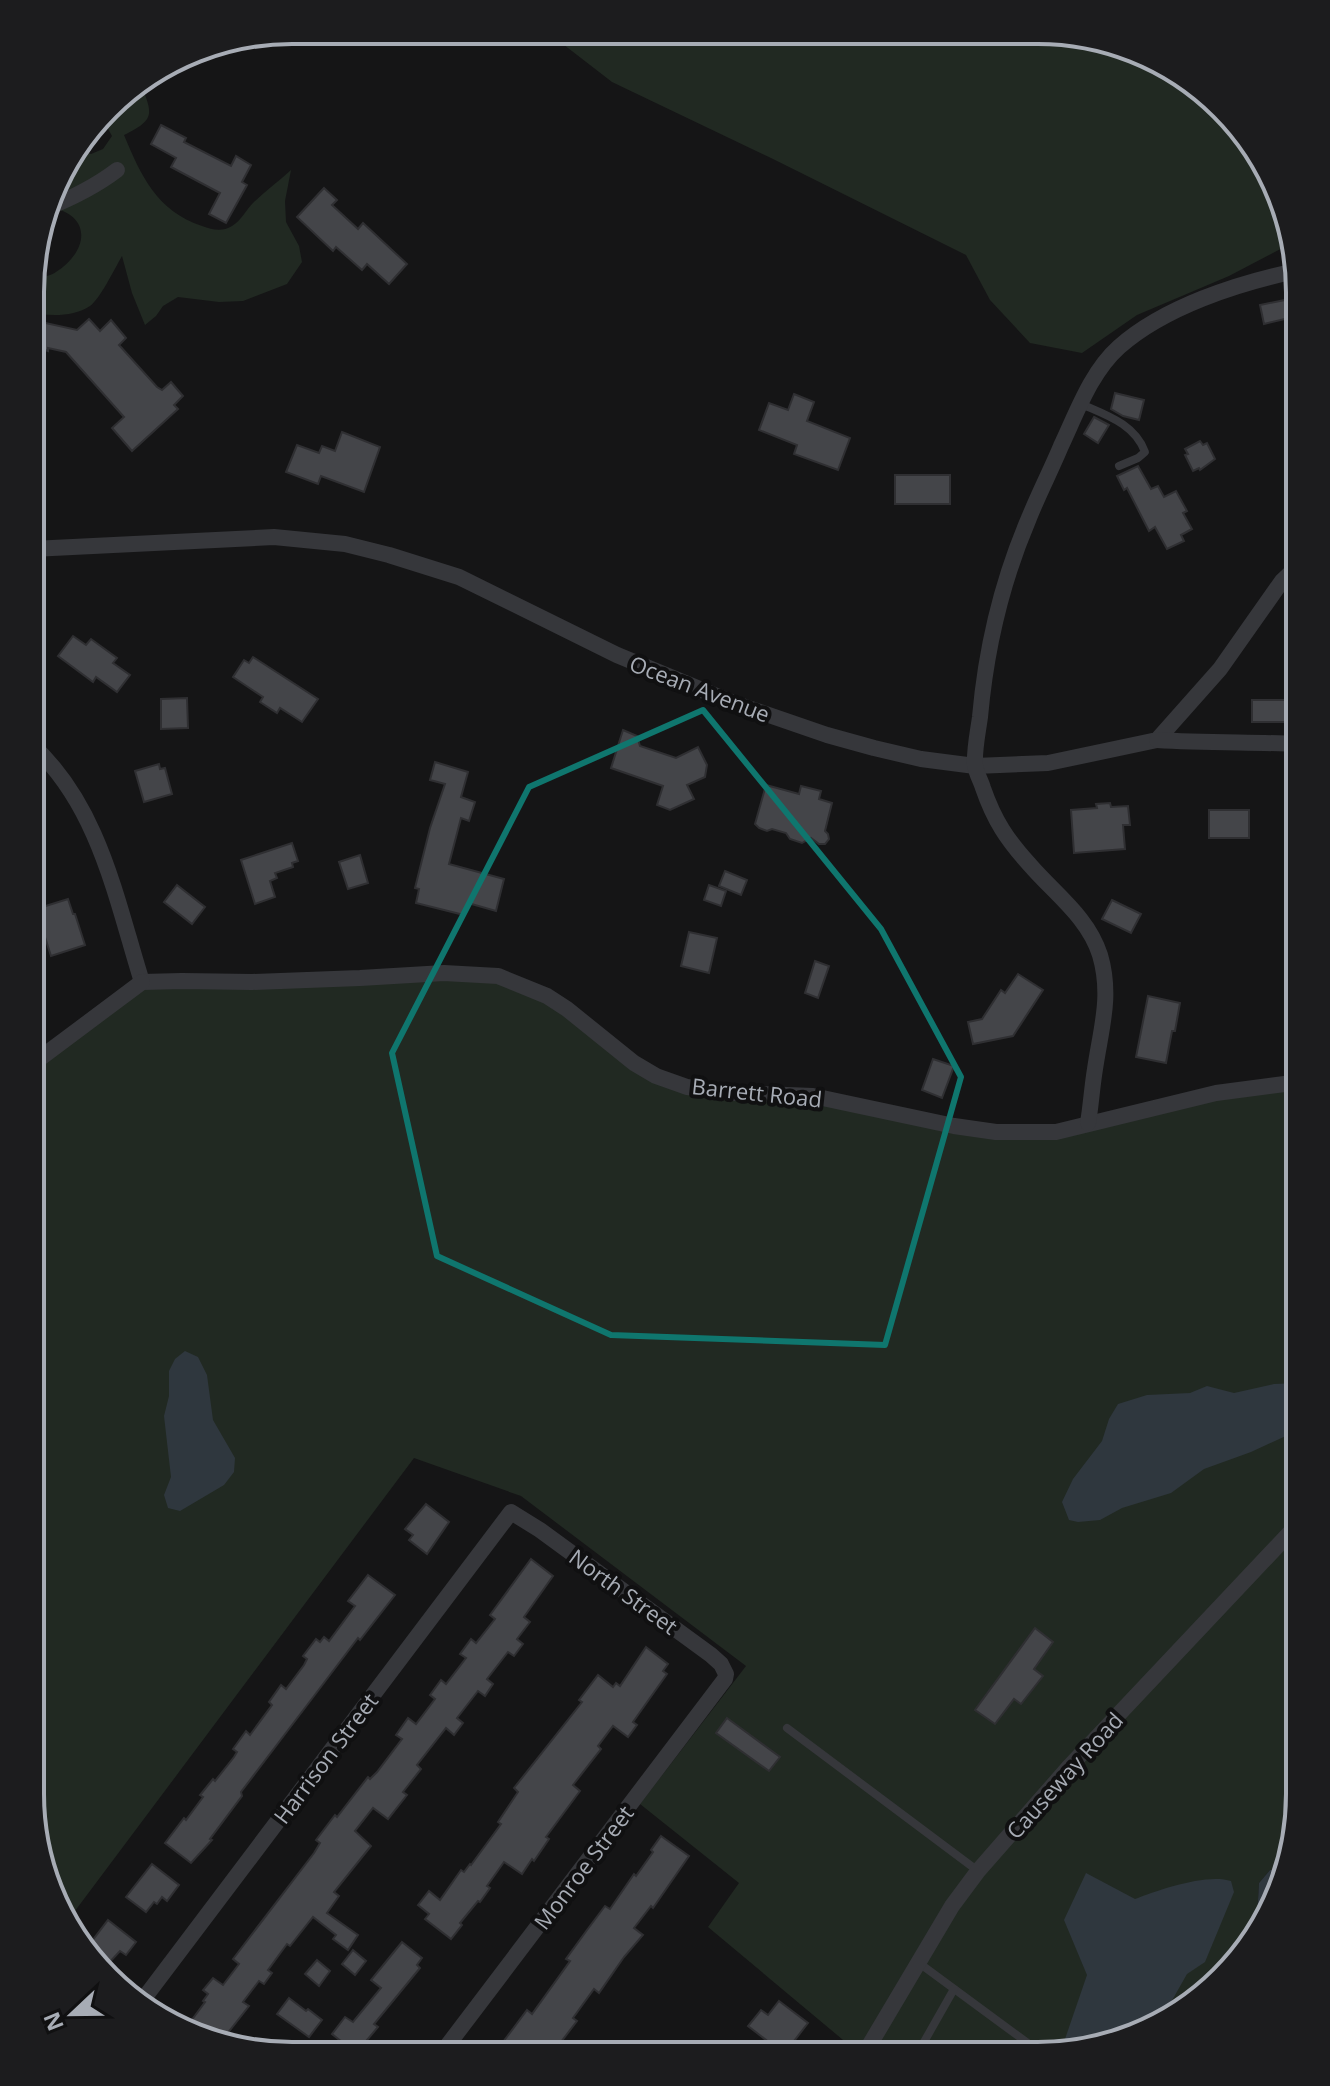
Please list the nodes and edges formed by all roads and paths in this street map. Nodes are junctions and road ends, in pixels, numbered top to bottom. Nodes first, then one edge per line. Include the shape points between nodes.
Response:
1 (117, 170) dead end
2 (61, 203) edge
3 (1285, 273) edge
4 (1081, 404) junction
5 (1119, 466) dead end
6 (44, 548) edge
7 (1286, 577) edge
8 (1157, 740) junction
9 (1286, 743) edge
10 (44, 756) edge
11 (975, 766) junction
12 (142, 982) junction
13 (44, 1055) edge
14 (1285, 1084) edge
15 (1088, 1123) junction
16 (511, 1512) joint
17 (1285, 1538) edge
18 (725, 1679) joint
19 (787, 1728) dead end
20 (978, 1871) junction
21 (919, 1963) junction
22 (954, 1989) junction
23 (147, 1995) edge
24 (450, 2042) edge
25 (871, 2042) edge
26 (924, 2042) edge
27 (1025, 2042) edge

1 - 2 street
3 - 4 street via 1234,288 1146,326 1107,359
4 - 5 lane via 1116,420 1143,444 1145,452
4 - 11 street via 1028,520 1002,593 984,674
6 - 11 street, Ocean Avenue via 274,537 345,544 459,577 617,655 731,702 874,748
7 - 8 street via 1220,669
8 - 9 street, Ocean Avenue
8 - 11 street, Ocean Avenue via 1048,763
10 - 12 street via 71,787 89,820
11 - 15 street via 1004,833 1087,926 1099,954 1106,1004
12 - 13 street
12 - 15 street, Barrett Road via 498,976 547,996 634,1063 687,1087 813,1096 996,1132 1056,1132
14 - 15 street, Barrett Road via 1216,1093
16 - 18 street, North Street via 711,1655 721,1664
16 - 23 street, Harrison Street
17 - 20 street, Causeway Road
18 - 24 street, Monroe Street
19 - 20 lane
20 - 21 street, Causeway Road
21 - 22 lane
21 - 25 street, Causeway Road
22 - 26 lane
22 - 27 lane

